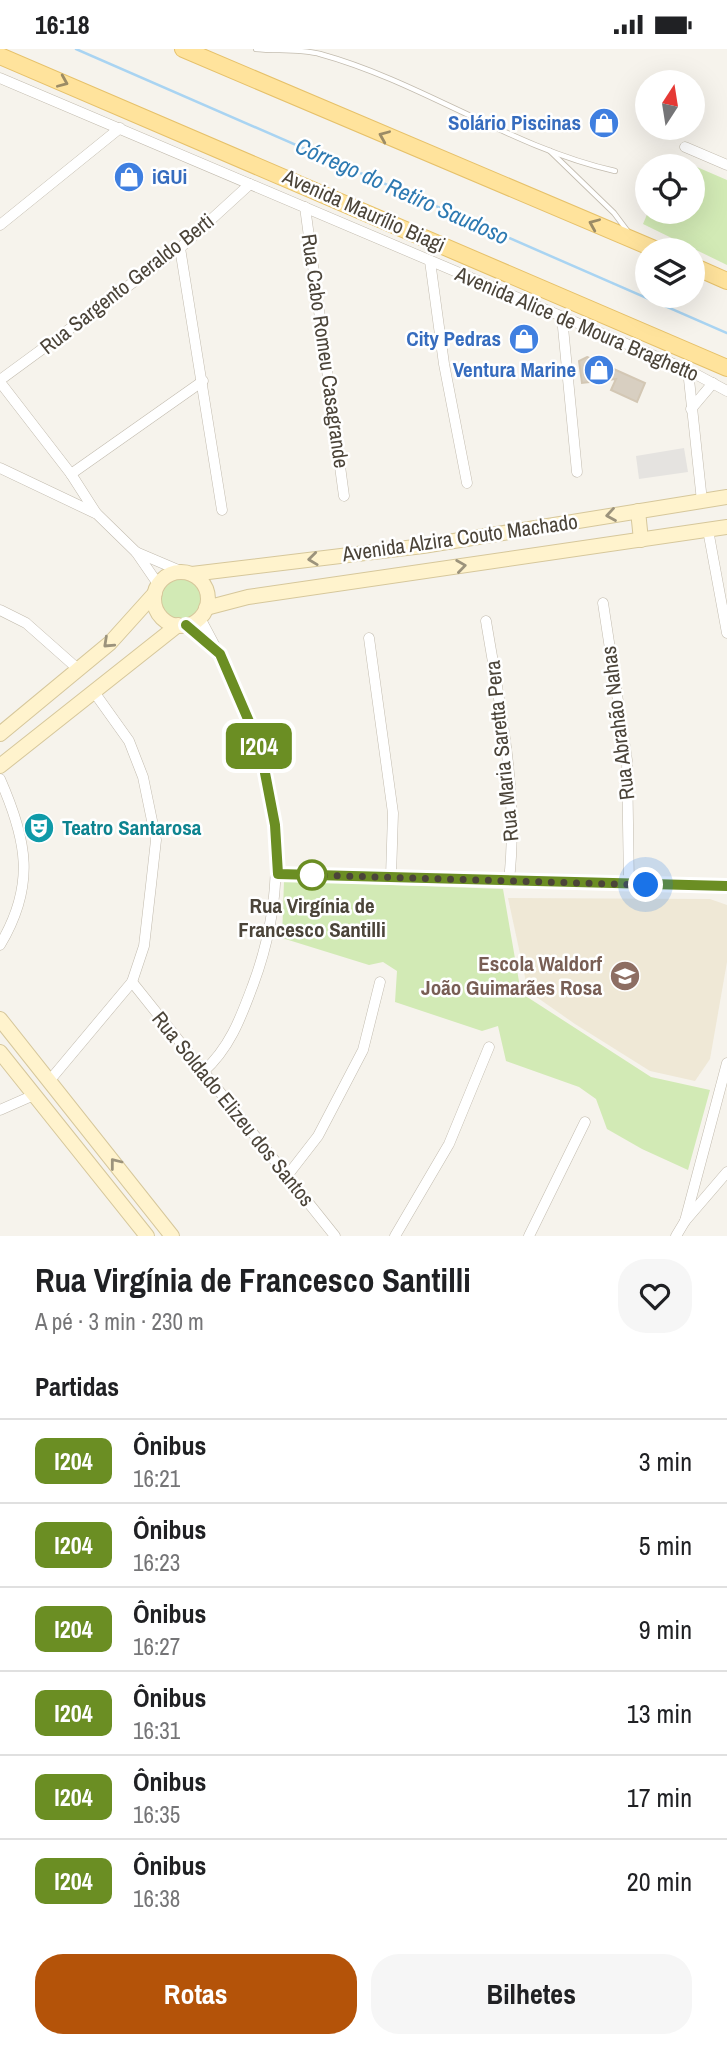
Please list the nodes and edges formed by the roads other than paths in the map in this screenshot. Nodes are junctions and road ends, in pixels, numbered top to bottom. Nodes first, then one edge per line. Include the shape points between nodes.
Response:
1 (256, 49) edge
2 (191, 51) edge
3 (295, 51) edge
4 (0, 56) edge
5 (0, 78) edge
6 (120, 128) junction
7 (685, 147) dead end
8 (547, 149) junction
9 (727, 165) edge
10 (615, 171) dead end
11 (250, 184) junction
12 (305, 207) junction
13 (0, 225) edge
14 (635, 240) edge
15 (635, 241) edge
16 (180, 248) junction
17 (430, 261) junction
18 (705, 271) edge
19 (726, 280) edge
20 (562, 317) junction
21 (691, 351) junction
22 (727, 356) edge
23 (727, 369) edge
24 (688, 370) junction
25 (0, 381) edge
26 (203, 381) junction
27 (713, 383) junction
28 (727, 391) edge
29 (691, 409) junction
30 (0, 468) edge
31 (577, 472) dead end
32 (71, 474) junction
33 (467, 483) dead end
34 (344, 496) dead end
35 (727, 497) edge
36 (702, 501) junction
37 (222, 510) dead end
38 (638, 511) junction
39 (97, 514) junction
40 (727, 527) edge
41 (708, 530) junction
42 (641, 540) junction
43 (424, 546) junction
44 (136, 552) junction
45 (427, 571) junction
46 (187, 573) junction
47 (156, 589) junction
48 (603, 603) dead end
49 (0, 611) edge
50 (203, 613) junction
51 (486, 621) dead end
52 (182, 625) junction
53 (727, 633) edge
54 (369, 638) dead end
55 (220, 654) junction
56 (78, 670) junction
57 (94, 692) junction
58 (30, 709) junction
59 (47, 731) junction
60 (0, 734) edge
61 (0, 766) edge
62 (0, 779) edge
63 (278, 874) junction
64 (391, 876) junction
65 (509, 880) junction
66 (629, 884) junction
67 (727, 886) edge
68 (0, 945) edge
69 (132, 982) junction
70 (380, 982) dead end
71 (2, 1025) edge
72 (489, 1047) dead end
73 (0, 1052) edge
74 (727, 1063) edge
75 (203, 1072) junction
76 (50, 1080) junction
77 (34, 1094) junction
78 (0, 1110) edge
79 (585, 1122) dead end
80 (727, 1172) edge
81 (287, 1177) junction
82 (143, 1199) junction
83 (127, 1212) junction
84 (682, 1231) edge
85 (146, 1236) edge
86 (172, 1236) edge
87 (335, 1236) edge
88 (395, 1236) edge
89 (529, 1236) edge

1 - 3 lane
15 -> 2 main road
3 - 8 lane via 351,64
4 -> 21 main road, Avenida Maurílio Biagi
5 - 6 street, Avenida Alice de Moura Braghetto
6 - 11 street, Avenida Alice de Moura Braghetto
6 - 13 street
7 - 9 street
8 - 10 lane
8 - 14 lane via 614,213
11 - 12 street, Avenida Alice de Moura Braghetto
11 - 16 street, Rua Sargento Geraldo Berti
12 - 17 street, Avenida Alice de Moura Braghetto
12 - 34 street, Rua Cabo Romeu Casagrande
16 - 25 street, Rua Sargento Geraldo Berti
16 - 26 street
17 - 20 street, Avenida Alice de Moura Braghetto
17 - 33 street
18 - 19 main road
20 - 24 street, Avenida Alice de Moura Braghetto
20 - 31 street
21 - 22 main road
21 - 23 main road, Avenida Maurílio Biagi
24 - 27 street, Avenida Alice de Moura Braghetto
24 - 29 street
25 - 32 street
26 - 32 street
26 - 37 street
27 - 28 street, Avenida Alice de Moura Braghetto
27 - 29 street
29 - 36 street
30 - 39 street
32 - 39 street
35 - 36 street, Avenida Alzira Couto Machado
36 - 38 street, Avenida Alzira Couto Machado
38 - 42 street
38 -> 43 street, Avenida Alzira Couto Machado
39 - 44 street
40 - 41 street, Avenida Alzira Couto Machado
41 - 42 street, Avenida Alzira Couto Machado
41 - 53 street
45 -> 42 street, Avenida Alzira Couto Machado
43 - 45 street
43 -> 46 street, Avenida Alzira Couto Machado
44 - 46 street
44 - 47 street
45 - 50 street, Avenida Alzira Couto Machado via 248,597
46 - 47 street via 169,575
46 - 50 street via 199,579 207,592
47 - 52 street via 159,614 167,622
47 -> 56 street via 110,643
48 - 66 street, Rua Abrahão Nahas via 627,760
49 - 56 street via 26,623
50 - 52 street
50 - 55 street
51 - 65 street, Rua Maria Saretta Pera via 513,815
52 - 55 street
52 - 57 street
54 - 64 street via 393,813
55 - 63 street via 260,747 275,825
56 - 58 street
57 - 59 street
57 - 69 street via 130,741 156,840 144,946
58 - 59 street
58 - 60 street
59 - 61 street
62 - 68 street via 23,848 25,880 11,927
63 - 64 street
63 - 75 street via 259,968 243,1011 221,1056
64 - 65 street
65 - 66 street
66 - 67 street
69 - 75 street, Rua Soldado Elizeu dos Santos
69 - 76 street
70 - 81 street via 363,1050 318,1136
71 - 76 street
72 - 88 street via 449,1144
73 - 77 street
74 - 84 street
75 - 81 street, Rua Soldado Elizeu dos Santos
82 -> 76 street
77 - 78 street
77 - 83 street
79 - 89 street
80 - 84 street
81 - 87 street, Rua Soldado Elizeu dos Santos
82 - 83 street
82 - 86 street
83 - 85 street

